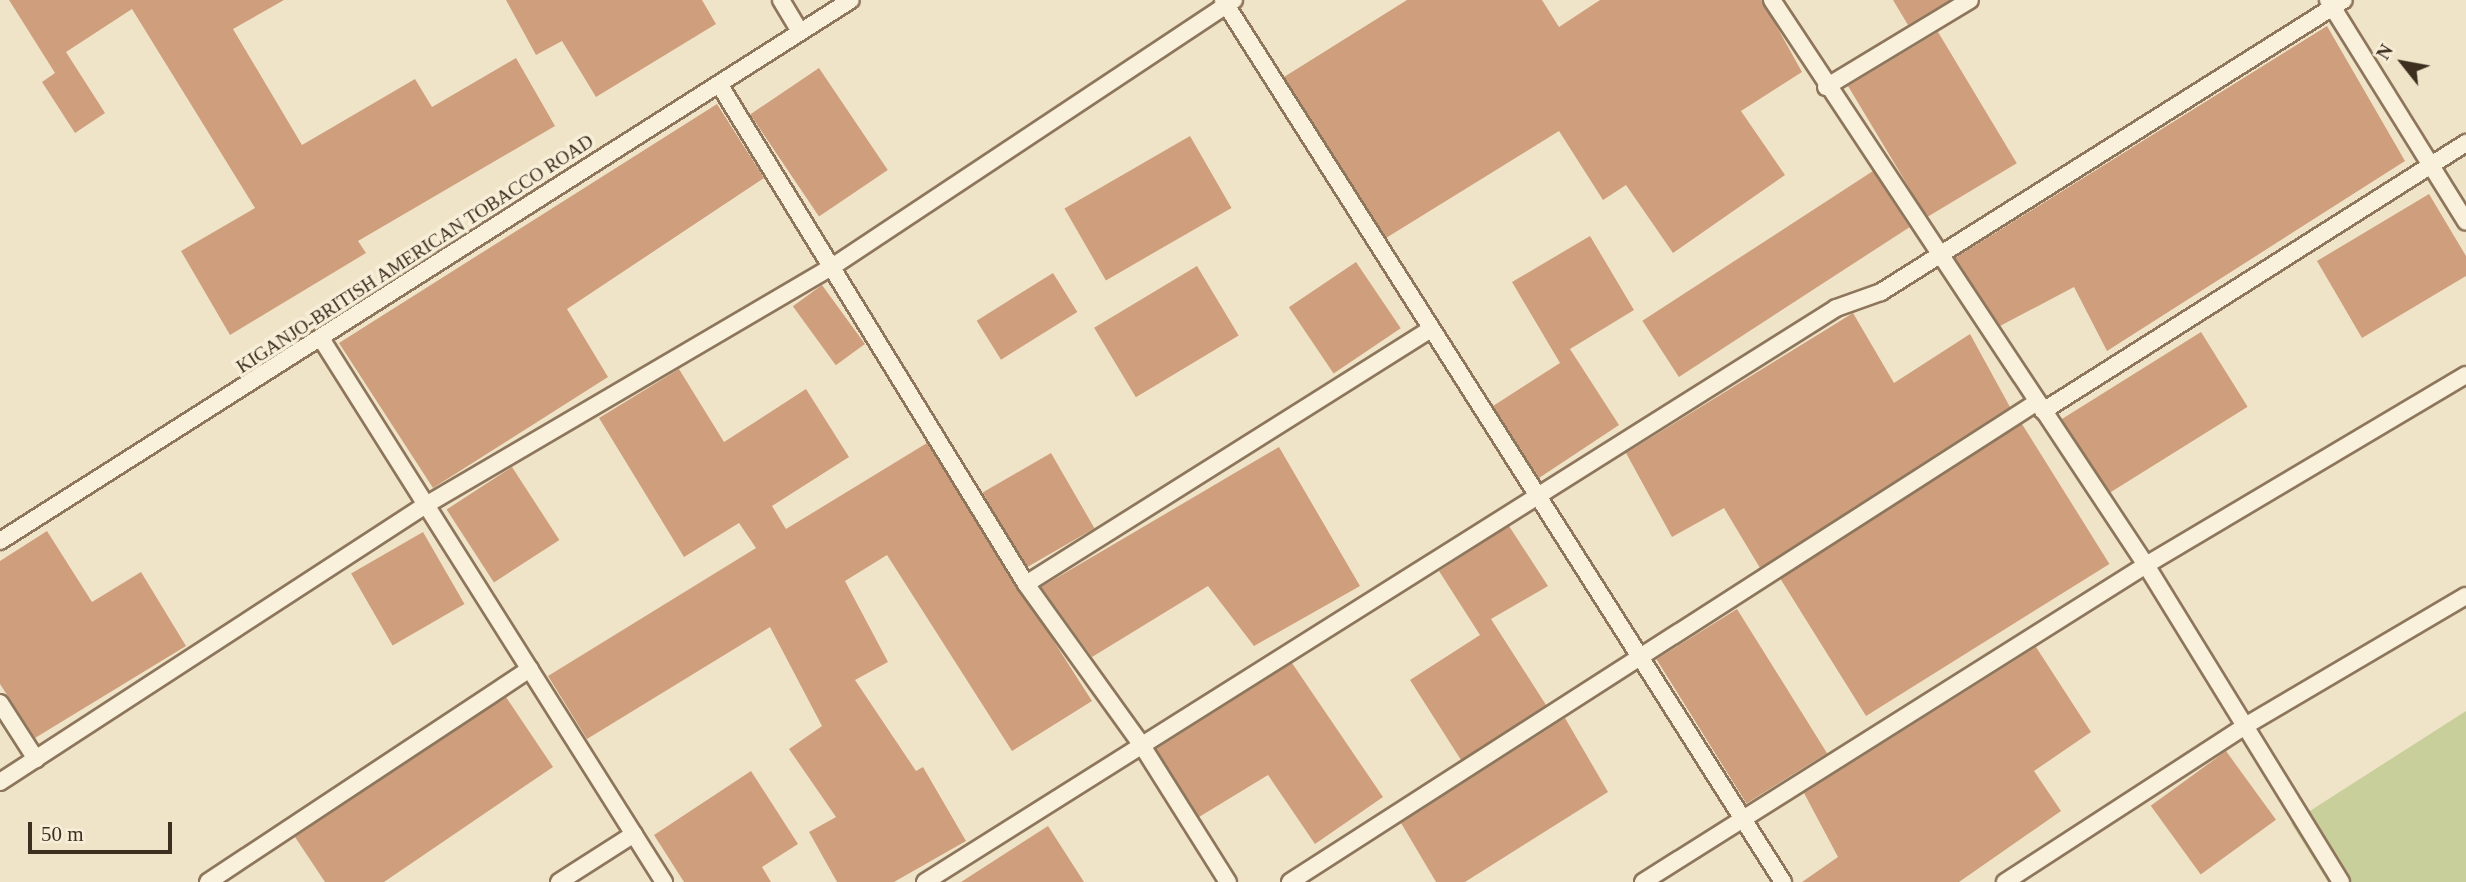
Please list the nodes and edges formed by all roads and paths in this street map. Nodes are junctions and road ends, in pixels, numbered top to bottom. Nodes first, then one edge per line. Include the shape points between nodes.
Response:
1 (781, 0) edge
2 (851, 0) edge
3 (1772, 0) edge
4 (1970, 0) edge
5 (1228, 2) edge
6 (2335, 3) edge
7 (800, 32) junction
8 (719, 83) junction
9 (1826, 87) junction
10 (2466, 143) edge
11 (2430, 166) junction
12 (2466, 222) edge
13 (1938, 255) junction
14 (835, 265) junction
15 (1432, 329) junction
16 (322, 340) junction
17 (2466, 375) edge
18 (2040, 407) junction
19 (1537, 495) junction
20 (425, 506) junction
21 (0, 541) edge
22 (2146, 565) junction
23 (1026, 584) junction
24 (2466, 596) edge
25 (1639, 656) junction
26 (530, 669) junction
27 (0, 703) edge
28 (2245, 726) junction
29 (1141, 744) junction
30 (36, 759) junction
31 (0, 782) edge
32 (1743, 819) junction
33 (634, 834) junction
34 (208, 882) edge
35 (559, 882) edge
36 (664, 882) edge
37 (925, 882) edge
38 (1228, 882) edge
39 (1290, 882) edge
40 (1643, 882) edge
41 (1783, 882) edge
42 (2005, 882) edge
43 (2341, 882) edge

1 - 7 street
2 - 7 street, KIGANJO-BRITISH AMERICAN TOBACCO ROAD
3 - 9 street
4 - 9 street
5 - 14 street
5 - 15 street
6 - 11 street
6 - 13 street
7 - 8 street, KIGANJO-BRITISH AMERICAN TOBACCO ROAD
8 - 14 street
8 - 16 street, KIGANJO-BRITISH AMERICAN TOBACCO ROAD
9 - 13 street
10 - 11 street
11 - 12 street
11 - 18 street
13 - 18 street
13 - 19 street via 1881,292 1836,308
14 - 20 street
14 - 23 street
15 - 19 street
15 - 23 street
16 - 20 street
16 - 21 street, KIGANJO-BRITISH AMERICAN TOBACCO ROAD
17 - 22 street
18 - 22 street
18 - 25 street
19 - 25 street
19 - 29 street
20 - 26 street
20 - 30 street
22 - 28 street
22 - 32 street
23 - 29 street
24 - 28 street
25 - 32 street
25 - 39 street
26 - 33 street
26 - 34 street
27 - 30 street
28 - 42 street
28 - 43 street
29 - 37 street
29 - 38 street
30 - 31 street
32 - 40 street
32 - 41 street
33 - 35 street
33 - 36 street

